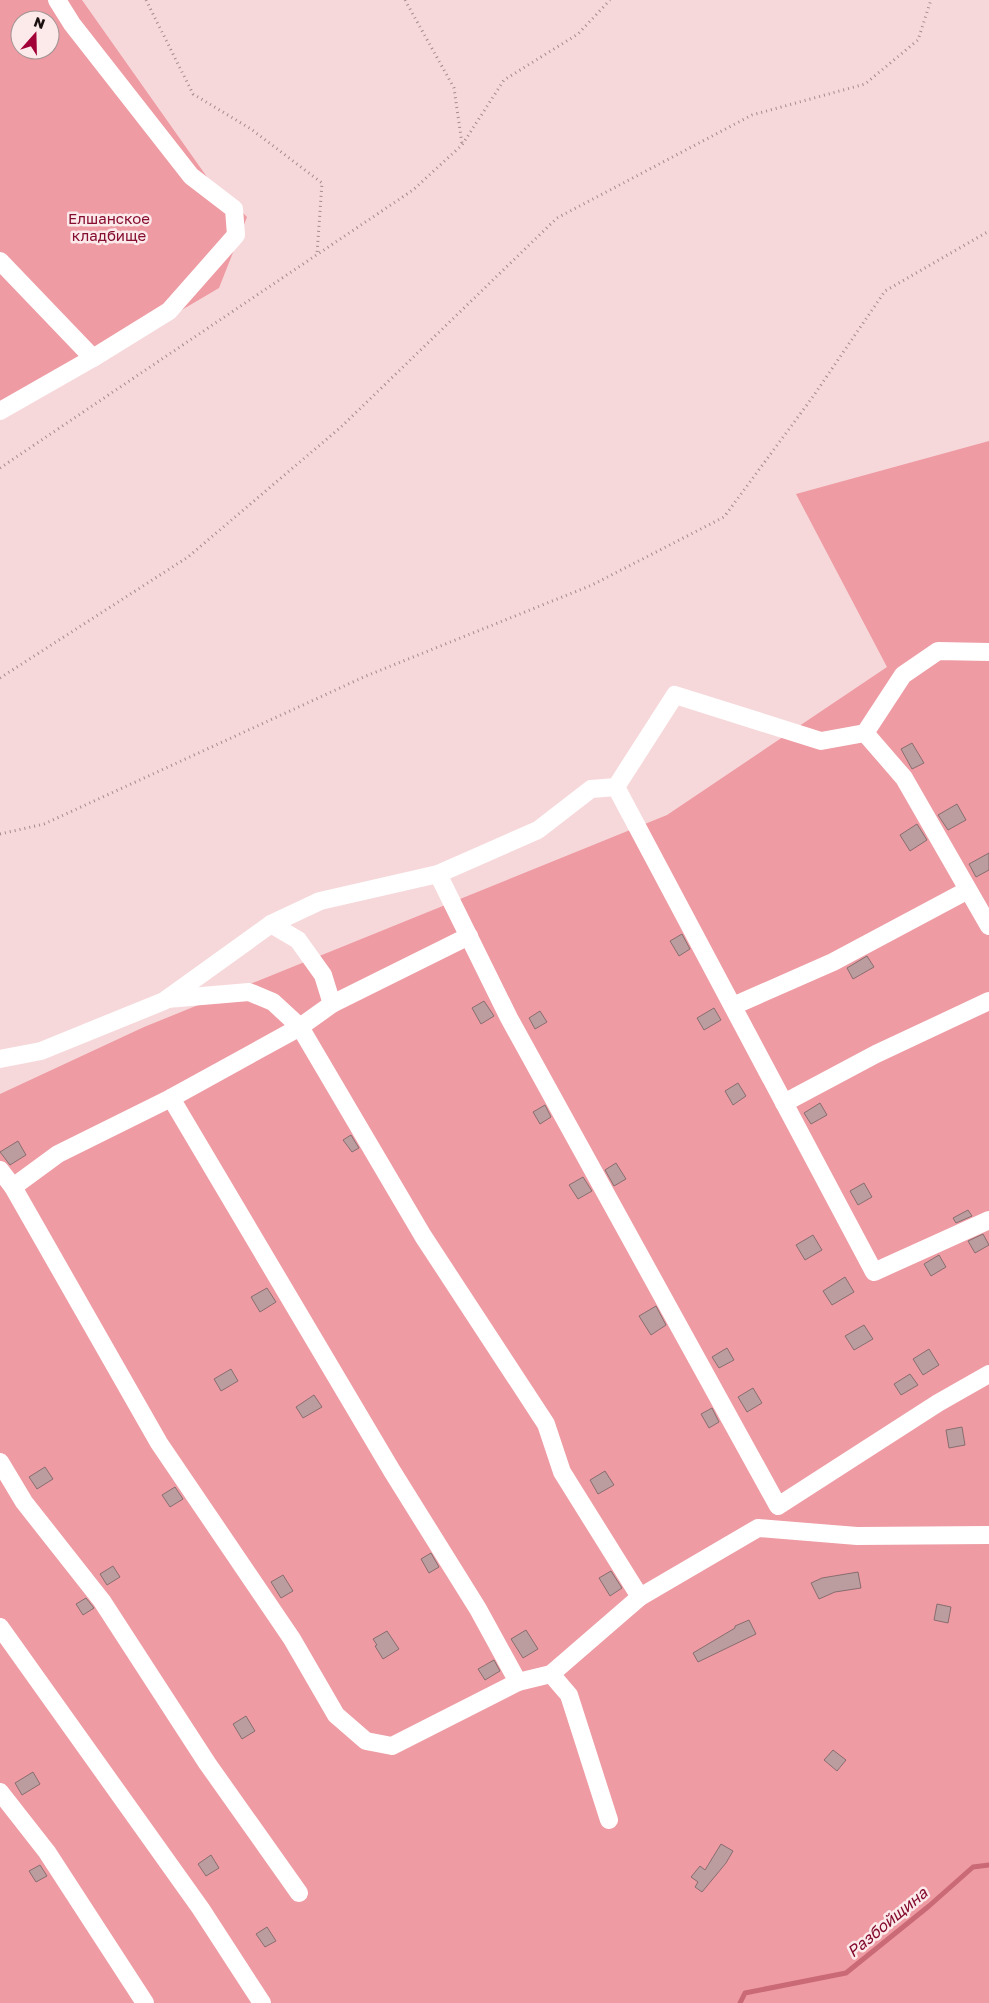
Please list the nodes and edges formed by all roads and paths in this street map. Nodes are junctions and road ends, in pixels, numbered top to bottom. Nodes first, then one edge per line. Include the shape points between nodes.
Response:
1 (57, 0) edge
2 (146, 0) edge
3 (405, 0) edge
4 (610, 0) edge
5 (931, 0) edge
6 (462, 145) junction
7 (989, 231) edge
8 (317, 254) junction
9 (0, 261) edge
10 (93, 358) junction
11 (0, 412) edge
12 (0, 468) edge
13 (989, 652) edge
14 (0, 678) edge
15 (865, 733) junction
16 (616, 787) junction
17 (0, 834) edge
18 (438, 874) junction
19 (968, 890) junction
20 (271, 924) junction
21 (989, 926) edge
22 (468, 936) junction
23 (167, 999) junction
24 (989, 1001) edge
25 (332, 1004) junction
26 (733, 1006) junction
27 (300, 1027) junction
28 (0, 1059) edge
29 (171, 1098) junction
30 (784, 1103) junction
31 (0, 1170) edge
32 (12, 1187) junction
33 (989, 1220) edge
34 (989, 1374) edge
35 (0, 1462) edge
36 (778, 1506) junction
37 (774, 1529) junction
38 (989, 1535) edge
39 (640, 1597) junction
40 (0, 1627) edge
41 (551, 1674) junction
42 (518, 1682) junction
43 (0, 1792) edge
44 (609, 1820) dead end
45 (299, 1893) dead end
46 (145, 2003) edge
47 (262, 2003) edge

1 - 10 lane via 72,24 191,176 234,209 236,234 169,312
2 - 8 path via 193,94 251,129 322,183
3 - 6 path via 454,88
4 - 6 path via 578,34 504,80
5 - 14 path via 918,40 865,84 752,115 557,218 341,427 188,557
6 - 8 path via 413,190
7 - 17 path via 885,291 724,518 592,584 366,676 44,824
8 - 12 path
9 - 10 lane
10 - 11 lane
13 - 15 lane via 938,651 903,675
15 - 16 lane via 821,741 675,695
15 - 19 lane via 904,778
16 - 18 lane via 591,789 538,830
16 - 26 lane
18 - 20 lane via 320,901
18 - 22 lane
19 - 21 lane
19 - 26 lane via 833,962
20 - 23 lane
20 - 25 lane via 298,940 323,976
22 - 25 lane
22 - 36 lane via 509,1018
23 - 27 lane via 249,992 274,1002
23 - 28 lane via 41,1051
24 - 30 lane via 876,1054
25 - 27 lane
26 - 30 lane
27 - 29 lane
27 - 39 lane via 423,1236 546,1424 562,1472
29 - 32 lane via 58,1154
29 - 42 lane via 392,1471 478,1609
30 - 33 lane via 874,1272
31 - 32 lane
32 - 42 lane via 159,1443 292,1639 336,1715 366,1741 392,1746
34 - 36 lane
35 - 45 lane via 24,1502 102,1601 206,1763
36 - 37 lane
37 - 38 lane via 856,1536
37 - 39 lane via 758,1528
39 - 41 lane
40 - 47 lane via 201,1909
41 - 42 lane
41 - 44 lane via 569,1695
43 - 46 lane via 47,1852

